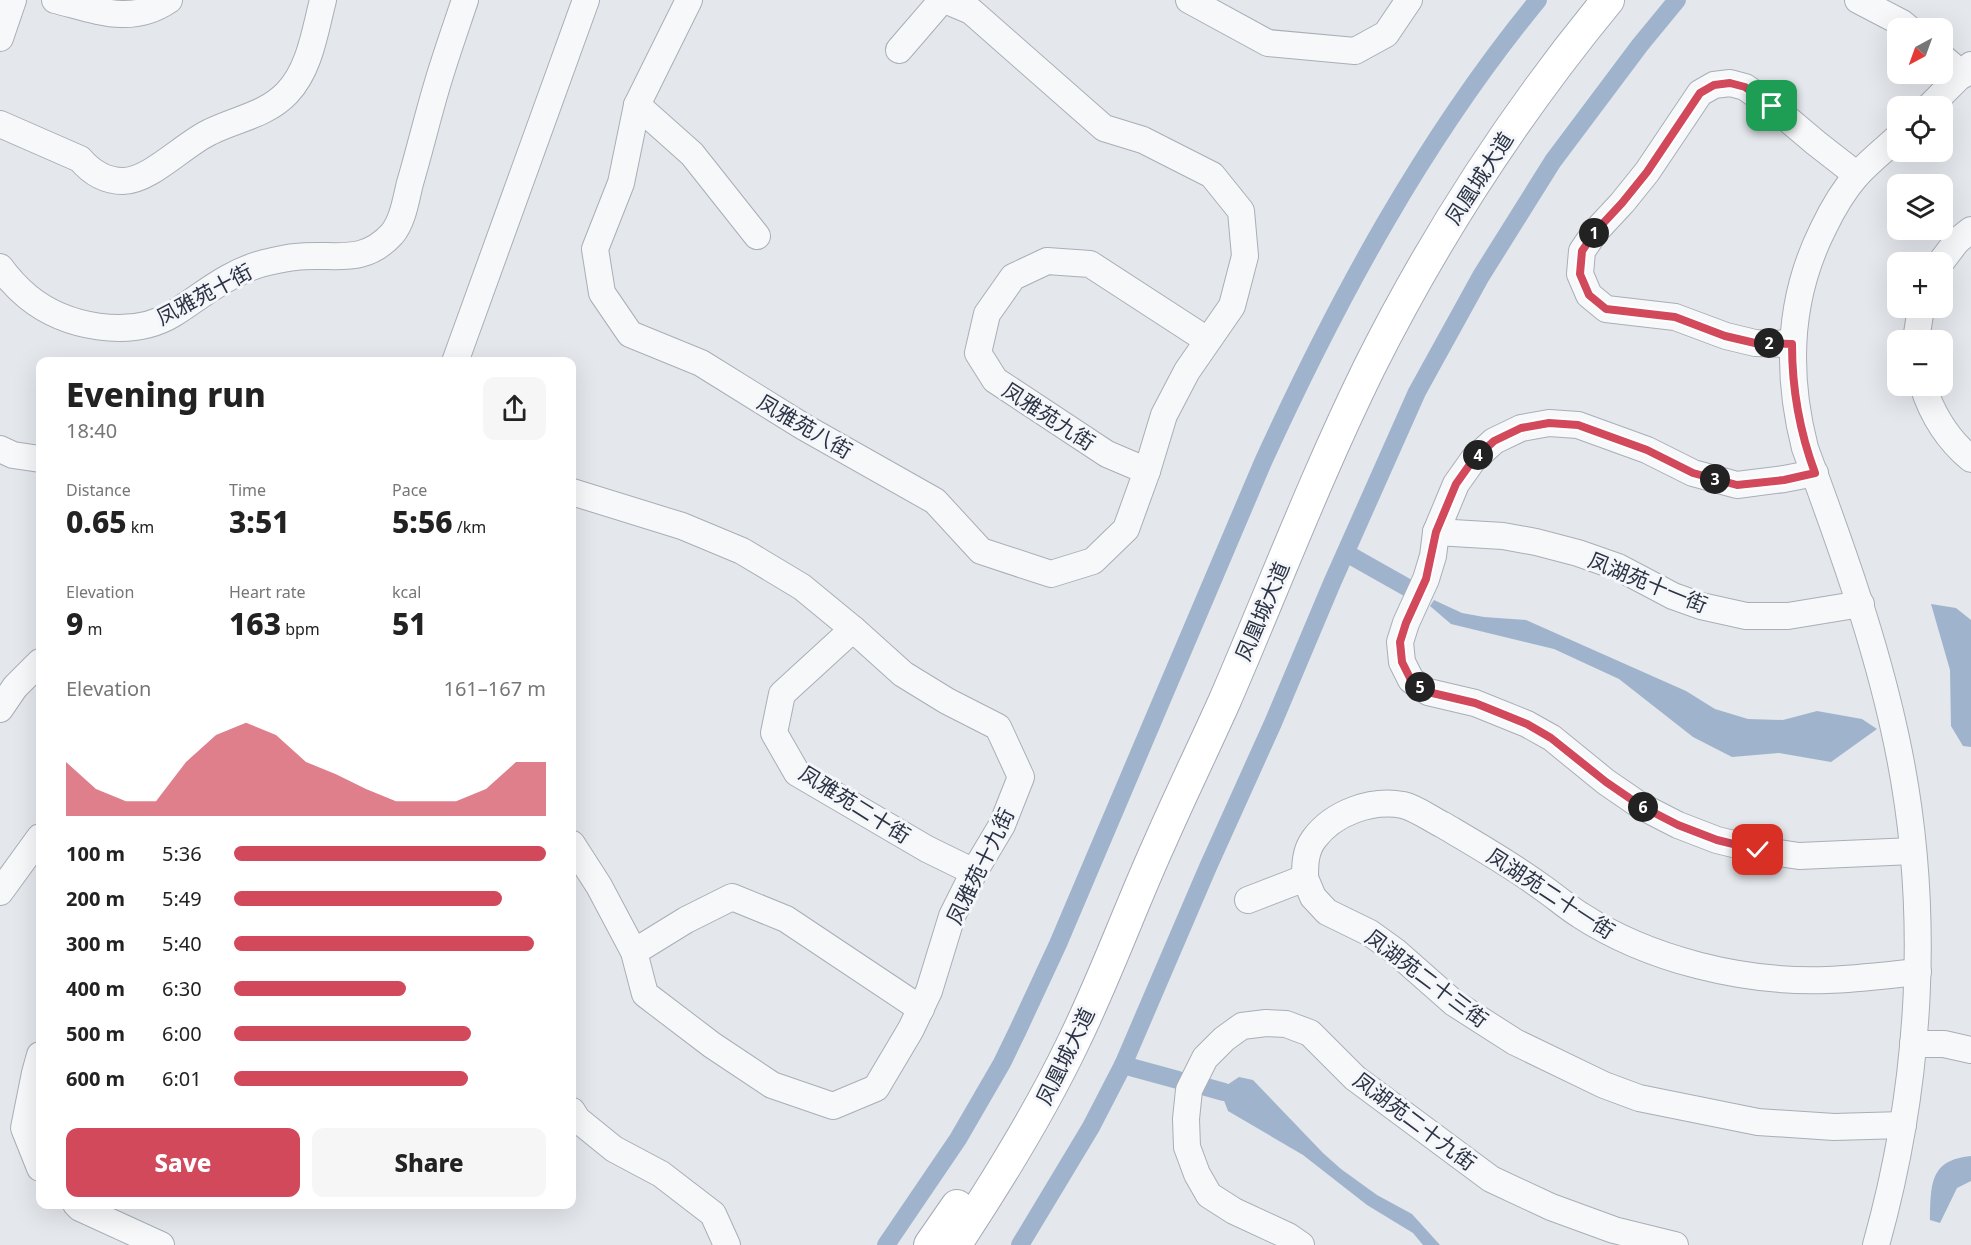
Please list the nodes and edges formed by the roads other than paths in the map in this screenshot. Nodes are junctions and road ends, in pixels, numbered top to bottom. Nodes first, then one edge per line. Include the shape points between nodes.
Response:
1 (14, 0) edge
2 (55, 0) edge
3 (169, 0) edge
4 (323, 0) edge
5 (465, 0) edge
6 (586, 0) edge
7 (689, 0) edge
8 (944, 0) edge
9 (1190, 0) edge
10 (1409, 0) edge
11 (1582, 0) edge
12 (1608, 0) edge
13 (1858, 0) edge
14 (1892, 18) edge
15 (0, 38) edge
16 (899, 50) dead end
17 (1953, 63) edge
18 (1967, 70) edge
19 (1940, 96) edge
20 (637, 105) junction
21 (0, 124) edge
22 (1887, 147) edge
23 (1857, 175) junction
24 (1971, 230) edge
25 (757, 236) dead end
26 (1949, 252) edge
27 (0, 267) edge
28 (1207, 340) junction
29 (1792, 344) junction
30 (458, 357) edge
31 (1926, 396) edge
32 (0, 449) edge
33 (36, 458) edge
34 (1971, 459) edge
35 (1147, 471) junction
36 (1815, 473) junction
37 (576, 493) edge
38 (1436, 532) junction
39 (1861, 604) junction
40 (853, 629) junction
41 (36, 666) edge
42 (0, 709) edge
43 (36, 842) edge
44 (576, 850) edge
45 (1913, 851) junction
46 (974, 872) junction
47 (1305, 878) junction
48 (0, 892) edge
49 (1248, 900) dead end
50 (634, 952) junction
51 (1918, 972) junction
52 (921, 1009) junction
53 (1913, 1044) junction
54 (1971, 1050) edge
55 (36, 1069) edge
56 (576, 1117) edge
57 (1903, 1125) junction
58 (36, 1158) edge
59 (82, 1209) edge
60 (161, 1245) edge
61 (727, 1245) edge
62 (930, 1245) edge
63 (955, 1245) edge
64 (1301, 1245) edge
65 (1675, 1245) edge
66 (1876, 1245) edge

1 - 15 street
2 - 3 street via 117,15 144,13
4 - 21 street via 306,63 287,93 259,113 208,132 136,179 117,180 99,175 80,159
5 - 27 street, 凤雅苑十街 via 403,210 394,232 377,248 354,256 295,256 261,264 228,277 171,315 147,325 122,327 73,321 50,311 29,297
6 - 30 street
7 - 20 street, 凤雅苑八街
8 - 16 street
8 - 28 street via 971,11 1104,128 1143,140 1212,175 1241,211 1245,256 1232,306
9 - 10 street via 1268,43 1355,51 1386,34
11 - 62 main road, 凤凰城大道 via 1492,121 1387,291 1296,476 1100,938 1050,1046 988,1158
12 - 63 main road, 凤凰城大道 via 1473,185 1369,368 1074,1042 1028,1128
13 - 14 street
17 - 18 street
18 - 19 street
20 - 25 street via 692,154
20 - 35 street, 凤雅苑八街 via 621,183 596,249 602,293 630,334 701,363 935,501 981,551 1051,574 1093,561 1126,529
22 - 23 street
23 - 29 street via 1828,219 1807,267
23 - 29 street via 1745,87 1730,83 1714,85 1700,93 1647,172 1582,251 1580,274 1589,295 1606,309 1675,317 1755,343
24 - 26 street
28 - 35 street via 1164,415
28 - 35 street, 凤雅苑九街 via 1090,264 1047,261 1013,277 987,314 978,353 995,380 1107,454
29 - 36 street via 1799,423
31 - 34 street via 1945,432
32 - 33 street
36 - 38 street via 1737,485 1693,473 1647,450 1578,425 1549,423 1521,428 1494,441 1473,460 1456,484
36 - 39 street
37 - 40 street, 凤雅苑十九街 via 682,526 742,551 802,587
38 - 39 street, 凤湖苑十一街 via 1503,536 1578,553 1618,567 1673,596 1746,616 1788,616
38 - 45 street via 1426,579 1400,642 1402,662 1411,680 1428,692 1475,703 1527,724 1641,806 1717,840 1799,856
39 - 45 street via 1896,737
40 - 46 street, 凤雅苑十九街 via 903,674 998,727 1021,777 1002,825
40 - 46 street, 凤雅苑二十街 via 782,694 774,733 797,773
41 - 42 street
43 - 48 street
44 - 50 street, 凤雅苑十九街
45 - 51 street
46 - 52 street, 凤雅苑十九街 via 952,916
47 - 49 street
47 - 51 street, 凤湖苑二十一街 via 1305,858 1313,840 1326,826 1350,810 1376,804 1404,805 1494,856 1579,915 1621,939 1660,953 1746,975 1787,979 1827,980
47 - 57 street, 凤湖苑二十三街 via 1313,897 1327,912 1370,933 1454,1003 1515,1042 1604,1085 1640,1098 1758,1122
50 - 52 street via 732,897 786,920
50 - 52 street, 凤雅苑十九街 via 645,994 772,1086 833,1106 876,1088
51 - 53 street
53 - 54 street via 1944,1044
53 - 57 street
55 - 58 street via 24,1128
56 - 61 street via 614,1149 661,1174 713,1214
57 - 66 street
59 - 60 street
64 - 65 street, 凤湖苑二十九街 via 1209,1195 1187,1147 1189,1090 1205,1058 1242,1026 1286,1024 1310,1033 1355,1078 1491,1179 1614,1230

